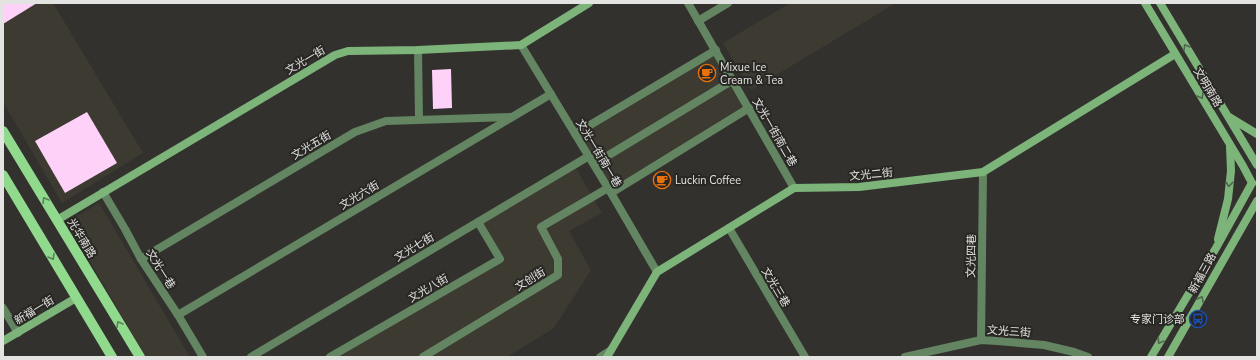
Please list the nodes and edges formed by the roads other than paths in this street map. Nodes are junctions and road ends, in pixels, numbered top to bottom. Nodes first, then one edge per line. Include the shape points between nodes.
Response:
1 (589, 3) edge
2 (688, 3) edge
3 (728, 3) edge
4 (1145, 3) edge
5 (1160, 3) edge
6 (698, 21) junction
7 (521, 45) junction
8 (418, 50) junction
9 (716, 50) junction
10 (1175, 54) junction
11 (733, 80) junction
12 (551, 94) junction
13 (749, 108) junction
14 (1228, 116) junction
15 (512, 117) junction
16 (419, 119) junction
17 (3, 131) edge
18 (575, 134) junction
19 (1257, 134) edge
20 (1230, 145) junction
21 (589, 156) junction
22 (594, 164) junction
23 (1257, 165) edge
24 (983, 172) junction
25 (3, 175) edge
26 (1254, 183) edge
27 (794, 188) junction
28 (609, 190) junction
29 (103, 192) junction
30 (1257, 201) edge
31 (57, 220) junction
32 (478, 222) junction
33 (729, 228) junction
34 (1216, 248) junction
35 (140, 259) junction
36 (657, 272) junction
37 (76, 298) junction
38 (3, 308) edge
39 (178, 315) junction
40 (18, 333) junction
41 (981, 340) junction
42 (3, 342) edge
43 (609, 354) edge
44 (112, 357) edge
45 (140, 357) edge
46 (203, 357) edge
47 (251, 357) edge
48 (330, 357) edge
49 (423, 357) edge
50 (600, 357) edge
51 (805, 357) edge
52 (905, 357) edge
53 (1088, 357) edge
54 (1150, 357) edge
55 (1168, 357) edge

1 - 7 street, 文光一街
2 - 6 street, 文光一街南二巷
3 - 6 street
4 - 10 street, 文明南路
14 -> 5 street, 文明南路
6 - 9 street, 文光一街南二巷
7 - 8 street, 文光一街
7 - 12 street, 文光一街南一巷
8 - 16 street
8 - 29 street, 文光一街 via 348,50 335,55
9 - 11 street, 文光一街南二巷
9 - 18 street
10 -> 20 street, 文明南路
10 - 24 street, 文光二街
11 - 13 street, 文光一街南二巷
11 - 22 street
12 - 15 street, 文光六街
12 - 18 street, 文光一街南一巷
13 - 27 street, 文光一街南二巷
13 - 28 street
14 - 19 street
14 - 23 street, 文明南路
15 - 16 street, 文光五街
15 - 39 street, 文光六街
16 - 35 street, 文光五街 via 386,121 355,132
31 -> 17 main road, 光华南路
18 - 21 street, 文光一街南一巷
20 - 26 street, 文明南路
20 -> 34 street via 1228,199
21 - 22 street, 文光一街南一巷
21 - 32 street, 文光七街
22 - 28 street, 文光一街南一巷
24 - 27 street, 文光二街 via 859,187
24 - 41 street, 文光四巷
25 -> 37 main road
26 - 34 street
27 - 33 street
28 - 36 street, 文光一街南一巷
28 - 49 street, 文创街 via 541,227 558,259 558,275
29 - 31 street, 文光一街
29 - 35 street, 文光一巷
55 -> 30 street, 新福三路
45 -> 31 main road, 光华南路
32 - 47 street, 文光七街
32 - 48 street, 文光八街 via 500,259
33 - 36 street
33 - 51 street, 文光三巷
34 -> 54 street
35 - 39 street, 文光一巷
36 - 43 street
37 - 40 street, 新福一街
37 - 44 main road
38 - 40 street
39 - 46 street, 文光一巷
40 - 42 street, 新福一街
41 - 52 street, 文光三街
41 - 53 street, 文光三街 via 1044,345
43 - 50 street

